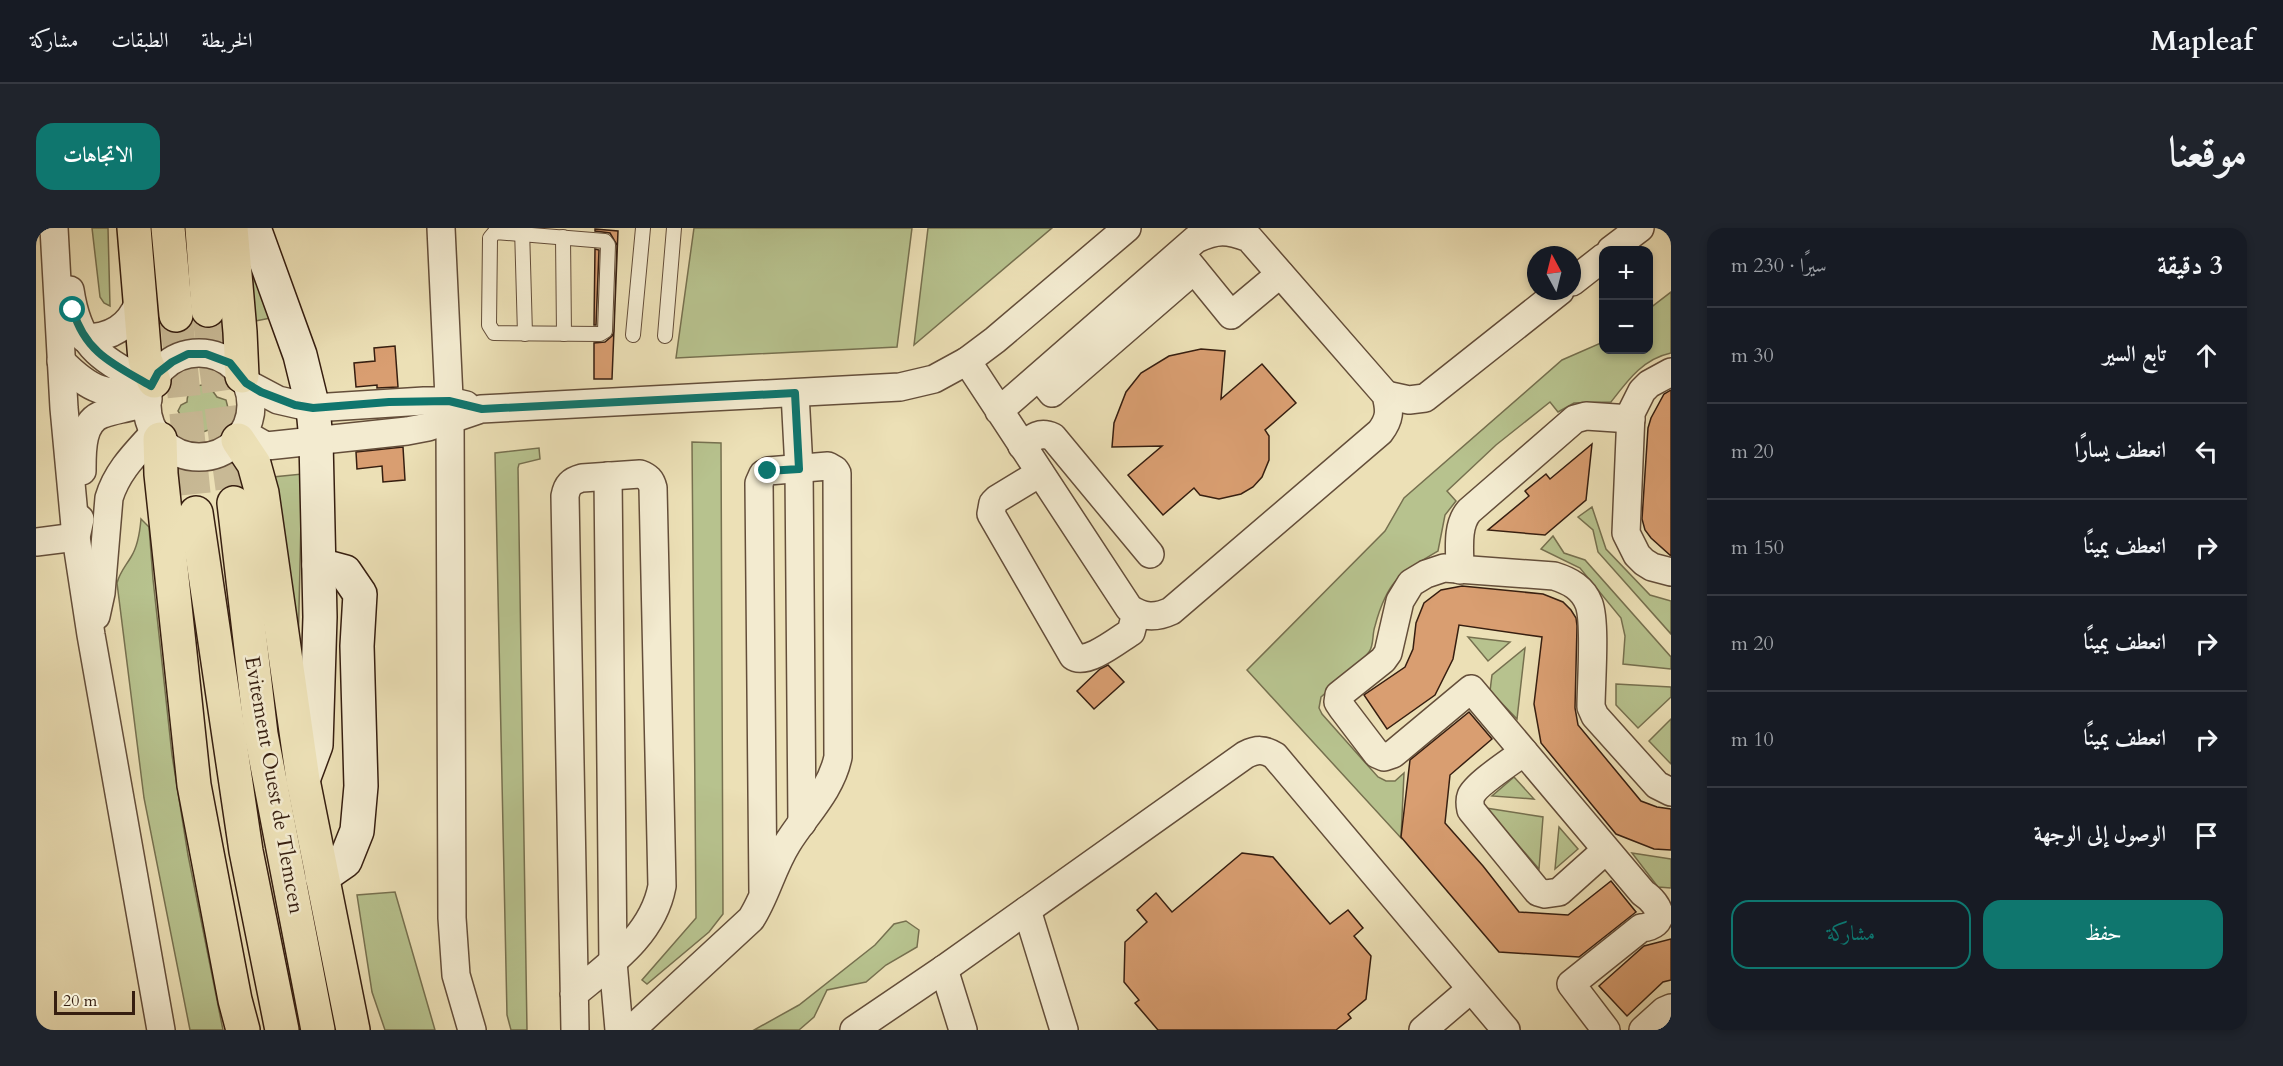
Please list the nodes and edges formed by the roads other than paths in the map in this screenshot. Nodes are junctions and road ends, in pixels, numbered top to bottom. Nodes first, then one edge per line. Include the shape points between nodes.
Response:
1 (54, 228) edge
2 (134, 228) edge
3 (168, 228) edge
4 (202, 228) edge
5 (231, 228) edge
6 (254, 228) edge
7 (441, 228) edge
8 (643, 228) edge
9 (674, 228) edge
10 (1127, 228) edge
11 (1640, 228) edge
12 (522, 231) edge
13 (563, 237) junction
14 (1616, 246) edge
15 (1187, 261) junction
16 (1599, 261) edge
17 (1280, 274) junction
18 (1581, 275) edge
19 (1549, 300) edge
20 (139, 302) junction
21 (208, 310) tunnel mouth
22 (176, 315) tunnel mouth
23 (525, 334) junction
24 (564, 334) junction
25 (633, 335) dead end
26 (665, 336) dead end
27 (84, 339) junction
28 (61, 361) junction
29 (967, 361) junction
30 (1671, 372) edge
31 (244, 379) junction
32 (150, 390) junction
33 (795, 393) junction
34 (1386, 396) junction
35 (1425, 398) junction
36 (313, 408) junction
37 (450, 410) junction
38 (999, 411) junction
39 (1631, 419) junction
40 (1380, 432) junction
41 (157, 435) junction
42 (240, 436) junction
43 (316, 440) junction
44 (1022, 446) junction
45 (799, 469) junction
46 (1041, 473) junction
47 (608, 476) junction
48 (234, 503) tunnel mouth
49 (196, 513) tunnel mouth
50 (76, 537) junction
51 (36, 542) edge
52 (1150, 554) dead end
53 (319, 565) junction
54 (1460, 570) junction
55 (1671, 572) edge
56 (1136, 613) junction
57 (91, 635) junction
58 (1524, 752) junction
59 (303, 780) junction
60 (1671, 792) edge
61 (802, 823) junction
62 (1606, 850) junction
63 (322, 878) junction
64 (763, 893) junction
65 (1027, 910) junction
66 (613, 962) junction
67 (944, 969) junction
68 (1471, 989) junction
69 (574, 994) junction
70 (1671, 1008) edge
71 (161, 1030) edge
72 (243, 1030) edge
73 (282, 1030) edge
74 (318, 1030) edge
75 (353, 1030) edge
76 (472, 1030) edge
77 (575, 1030) edge
78 (619, 1030) edge
79 (631, 1030) edge
80 (854, 1030) edge
81 (963, 1030) edge
82 (1064, 1030) edge
83 (1423, 1030) edge
84 (1506, 1030) edge
85 (1606, 1030) edge
86 (1643, 1030) edge

1 - 27 street via 64,249 73,310
1 - 28 street
2 - 20 highway
3 - 22 highway
4 - 21 highway
5 - 31 highway
6 - 36 main road via 300,355
7 - 37 street
8 - 25 lane
9 - 26 lane
10 - 29 street
11 - 14 street
12 - 13 lane
12 - 23 lane
12 - 23 lane via 490,235 489,325 494,333
13 - 24 lane
13 - 24 lane via 603,239 608,246 605,331
15 - 17 street via 1196,239 1212,232 1230,231 1249,238
15 - 17 street via 1231,315
15 - 38 street
16 - 18 street
17 - 34 street
19 - 35 street
20 - 27 street via 118,331
20 - 32 highway
23 - 24 lane
27 - 32 street via 108,362
28 - 32 street via 100,391 116,394
28 - 50 street
29 - 33 street via 934,379 900,387
29 - 38 street
30 - 39 street via 1642,391
31 - 32 street via 222,358 196,353 172,362
31 - 36 street via 278,400
31 - 42 street via 251,408
32 - 41 street via 148,411
32 - 50 street via 132,408 103,414 89,426 82,454
33 - 37 street
33 - 45 street
34 - 35 street
34 - 40 street via 1388,422
35 - 40 street
36 - 37 street via 389,402
36 - 43 main road
37 - 43 street via 407,431
37 - 76 street via 452,918 456,975
38 - 44 street
39 - 54 street via 1587,416 1575,419 1558,434 1549,422 1466,490 1477,504 1462,522
39 - 55 street via 1626,533 1644,562
40 - 56 street via 1171,610 1148,617
41 - 42 street via 181,453 198,457 223,450
41 - 57 street via 122,470 111,491 101,593
41 - 72 highway via 194,785
42 - 43 street via 266,446
42 - 59 highway via 254,464 262,494
43 - 53 main road
44 - 46 street
44 - 52 street via 1040,434 1053,437
45 - 61 street
45 - 61 street via 828,466 837,473 838,757 832,777
45 - 64 street via 768,471 759,483
46 - 56 street
46 - 56 street via 997,499 992,514 1073,656 1086,659 1131,632
47 - 66 street
47 - 66 street via 640,474 652,481 653,488 662,886 659,903 648,924
47 - 69 street via 573,481 565,496
48 - 74 highway, Evitement Ouest de Tlemcen via 261,734
49 - 73 highway, Evitement Ouest de Tlemcen via 246,851
50 - 51 street
50 - 57 street
53 - 59 main road via 316,745
53 - 63 main road via 345,572 360,594 357,646 361,786 357,831 345,861
54 - 58 street via 1444,568 1411,583 1400,601 1388,653 1345,688 1338,702 1377,754 1384,757 1393,754 1471,689
54 - 60 street via 1554,576 1578,587 1591,615 1591,707 1595,716 1657,785
57 - 71 street
58 - 62 street
58 - 62 street via 1474,790 1470,805 1538,892 1559,892
59 - 63 highway
61 - 64 street
62 - 85 street via 1653,900 1659,916 1656,923 1641,928 1571,984
63 - 75 highway
64 - 79 street via 751,919
65 - 67 street
65 - 68 street via 1245,755 1268,751
65 - 82 street
66 - 69 street
66 - 78 street
67 - 80 street
67 - 81 street
68 - 83 street
68 - 84 street
69 - 77 street
70 - 86 street

